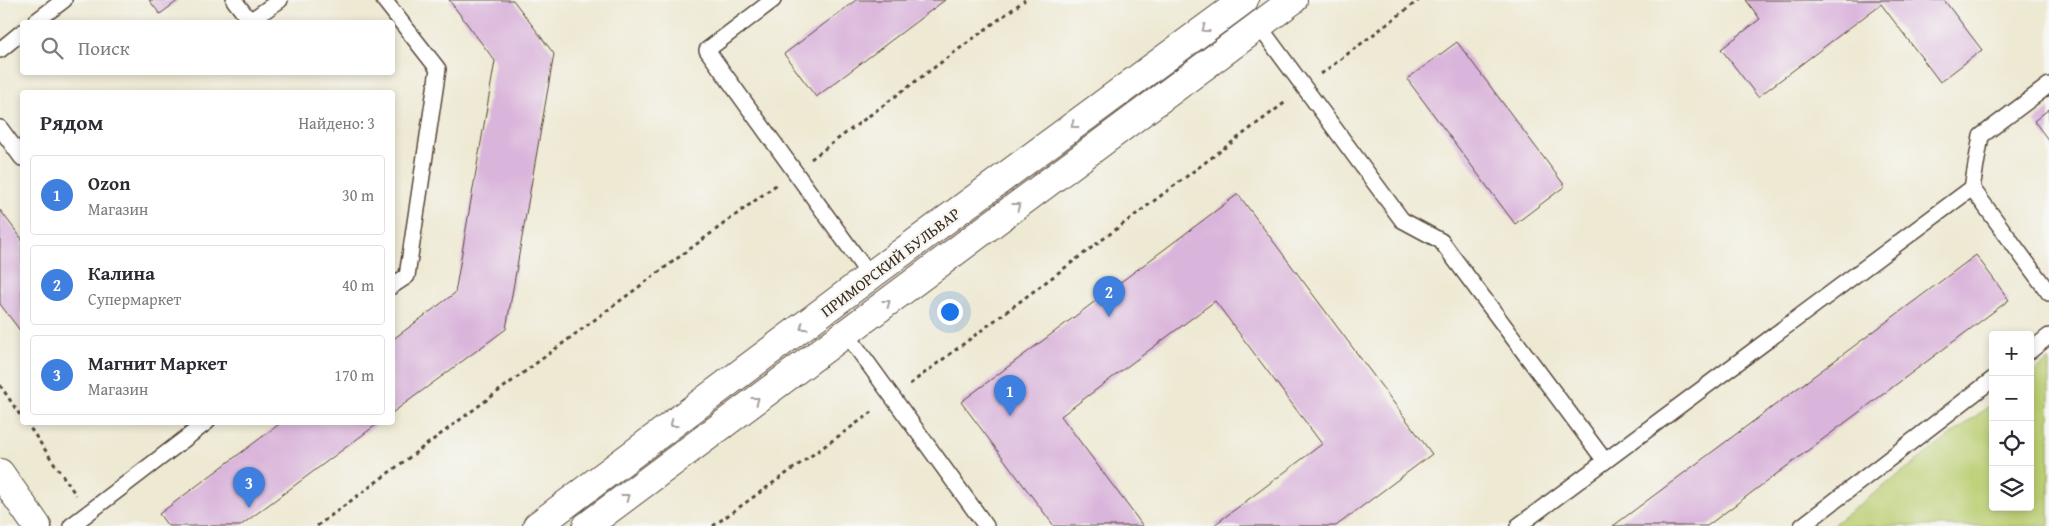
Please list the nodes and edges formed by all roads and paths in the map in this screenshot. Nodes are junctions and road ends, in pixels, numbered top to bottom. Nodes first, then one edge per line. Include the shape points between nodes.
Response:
1 (64, 0) edge
2 (234, 0) edge
3 (280, 0) edge
4 (384, 0) edge
5 (773, 0) edge
6 (1025, 0) edge
7 (1244, 0) edge
8 (1293, 0) edge
9 (1420, 0) edge
10 (38, 20) edge
11 (249, 20) edge
12 (253, 20) edge
13 (1259, 26) junction
14 (20, 34) edge
15 (0, 50) edge
16 (2049, 85) edge
17 (1304, 88) junction
18 (0, 128) edge
19 (20, 155) edge
20 (795, 171) junction
21 (1972, 188) junction
22 (870, 276) junction
23 (395, 284) edge
24 (2049, 293) edge
25 (846, 334) junction
26 (2049, 336) edge
27 (2034, 348) edge
28 (1989, 382) edge
29 (0, 385) edge
30 (892, 397) junction
31 (20, 415) edge
32 (28, 425) edge
33 (203, 425) edge
34 (1605, 461) junction
35 (0, 473) edge
36 (89, 513) junction
37 (602, 522) edge
38 (37, 526) edge
39 (72, 526) edge
40 (317, 526) edge
41 (537, 526) edge
42 (713, 526) edge
43 (986, 526) edge
44 (1518, 526) edge
45 (1802, 526) edge

1 - 10 lane
2 - 11 lane
3 - 12 lane
4 - 23 lane via 438,68 407,276
5 - 20 lane via 708,50
6 - 20 path
7 -> 22 main road, ПРИМОРСКИЙ БУЛЬВАР
8 - 13 main road
9 - 17 path
13 - 17 lane
25 -> 13 main road
14 - 15 lane
16 - 21 lane via 1981,136
17 - 30 path
17 - 34 lane via 1402,220 1441,241
18 - 19 lane
20 - 22 lane
20 - 40 path
21 - 24 lane
21 - 34 lane
22 -> 41 main road, ПРИМОРСКИЙ БУЛЬВАР
25 - 30 lane
37 -> 25 main road
26 - 27 lane
28 - 45 lane
29 - 31 path
30 - 42 path
30 - 43 lane
32 - 36 path
33 - 36 lane
34 - 44 lane
35 - 38 main road
36 - 39 lane

